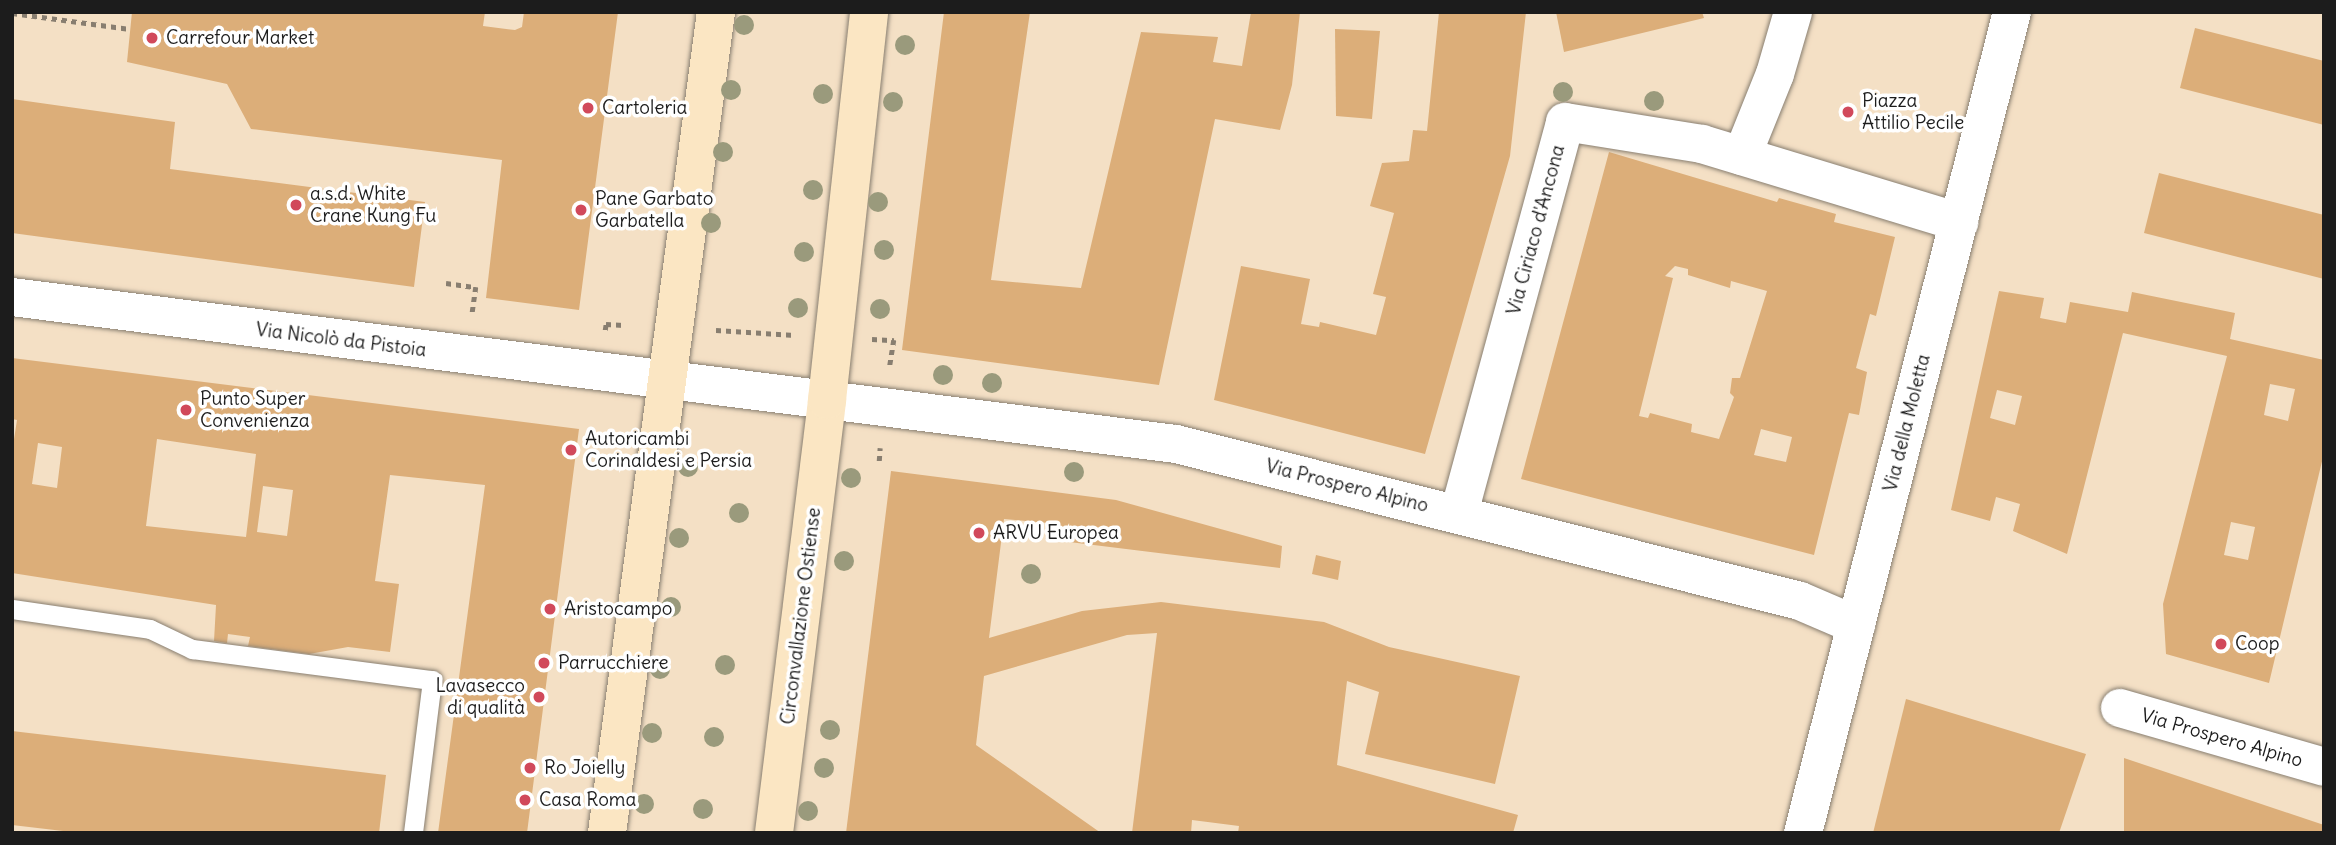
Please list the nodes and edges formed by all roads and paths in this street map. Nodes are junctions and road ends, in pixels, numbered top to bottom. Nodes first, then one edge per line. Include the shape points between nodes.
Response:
1 (716, 12) edge
2 (869, 12) edge
3 (1793, 12) edge
4 (2012, 12) edge
5 (12, 13) edge
6 (130, 29) dead end
7 (1742, 156) junction
8 (1959, 222) junction
9 (446, 283) dead end
10 (474, 296) dead end
11 (12, 297) edge
12 (624, 325) dead end
13 (708, 329) dead end
14 (605, 333) dead end
15 (810, 336) dead end
16 (871, 339) dead end
17 (890, 367) dead end
18 (670, 381) junction
19 (827, 400) junction
20 (881, 442) dead end
21 (878, 461) dead end
22 (1459, 513) junction
23 (12, 609) edge
24 (1856, 625) junction
25 (2120, 708) dead end
26 (2324, 767) edge
27 (413, 833) edge
28 (607, 833) edge
29 (774, 833) edge
30 (1803, 833) edge

1 - 18 main road
2 - 19 main road, Circonvallazione Ostiense
3 - 7 street via 1775,74
4 - 8 street, Via della Moletta
5 - 6 path
7 - 8 street
7 - 22 street, Via Ciriaco d'Ancona via 1702,144 1565,122
8 - 24 street, Via della Moletta
9 - 10 path via 475,287
11 - 18 street, Via Nicolò da Pistoia
12 - 14 path via 606,324
13 - 15 path
16 - 17 path via 894,340
18 - 19 street
18 - 28 main road
19 - 22 street, Via Prospero Alpino via 1176,444
19 - 29 main road, Circonvallazione Ostiense
20 - 21 path
22 - 24 street, Via Prospero Alpino via 1800,601
23 - 27 lane via 150,629 192,649 432,680
24 - 30 street, Via della Moletta
25 - 26 street, Via Prospero Alpino

